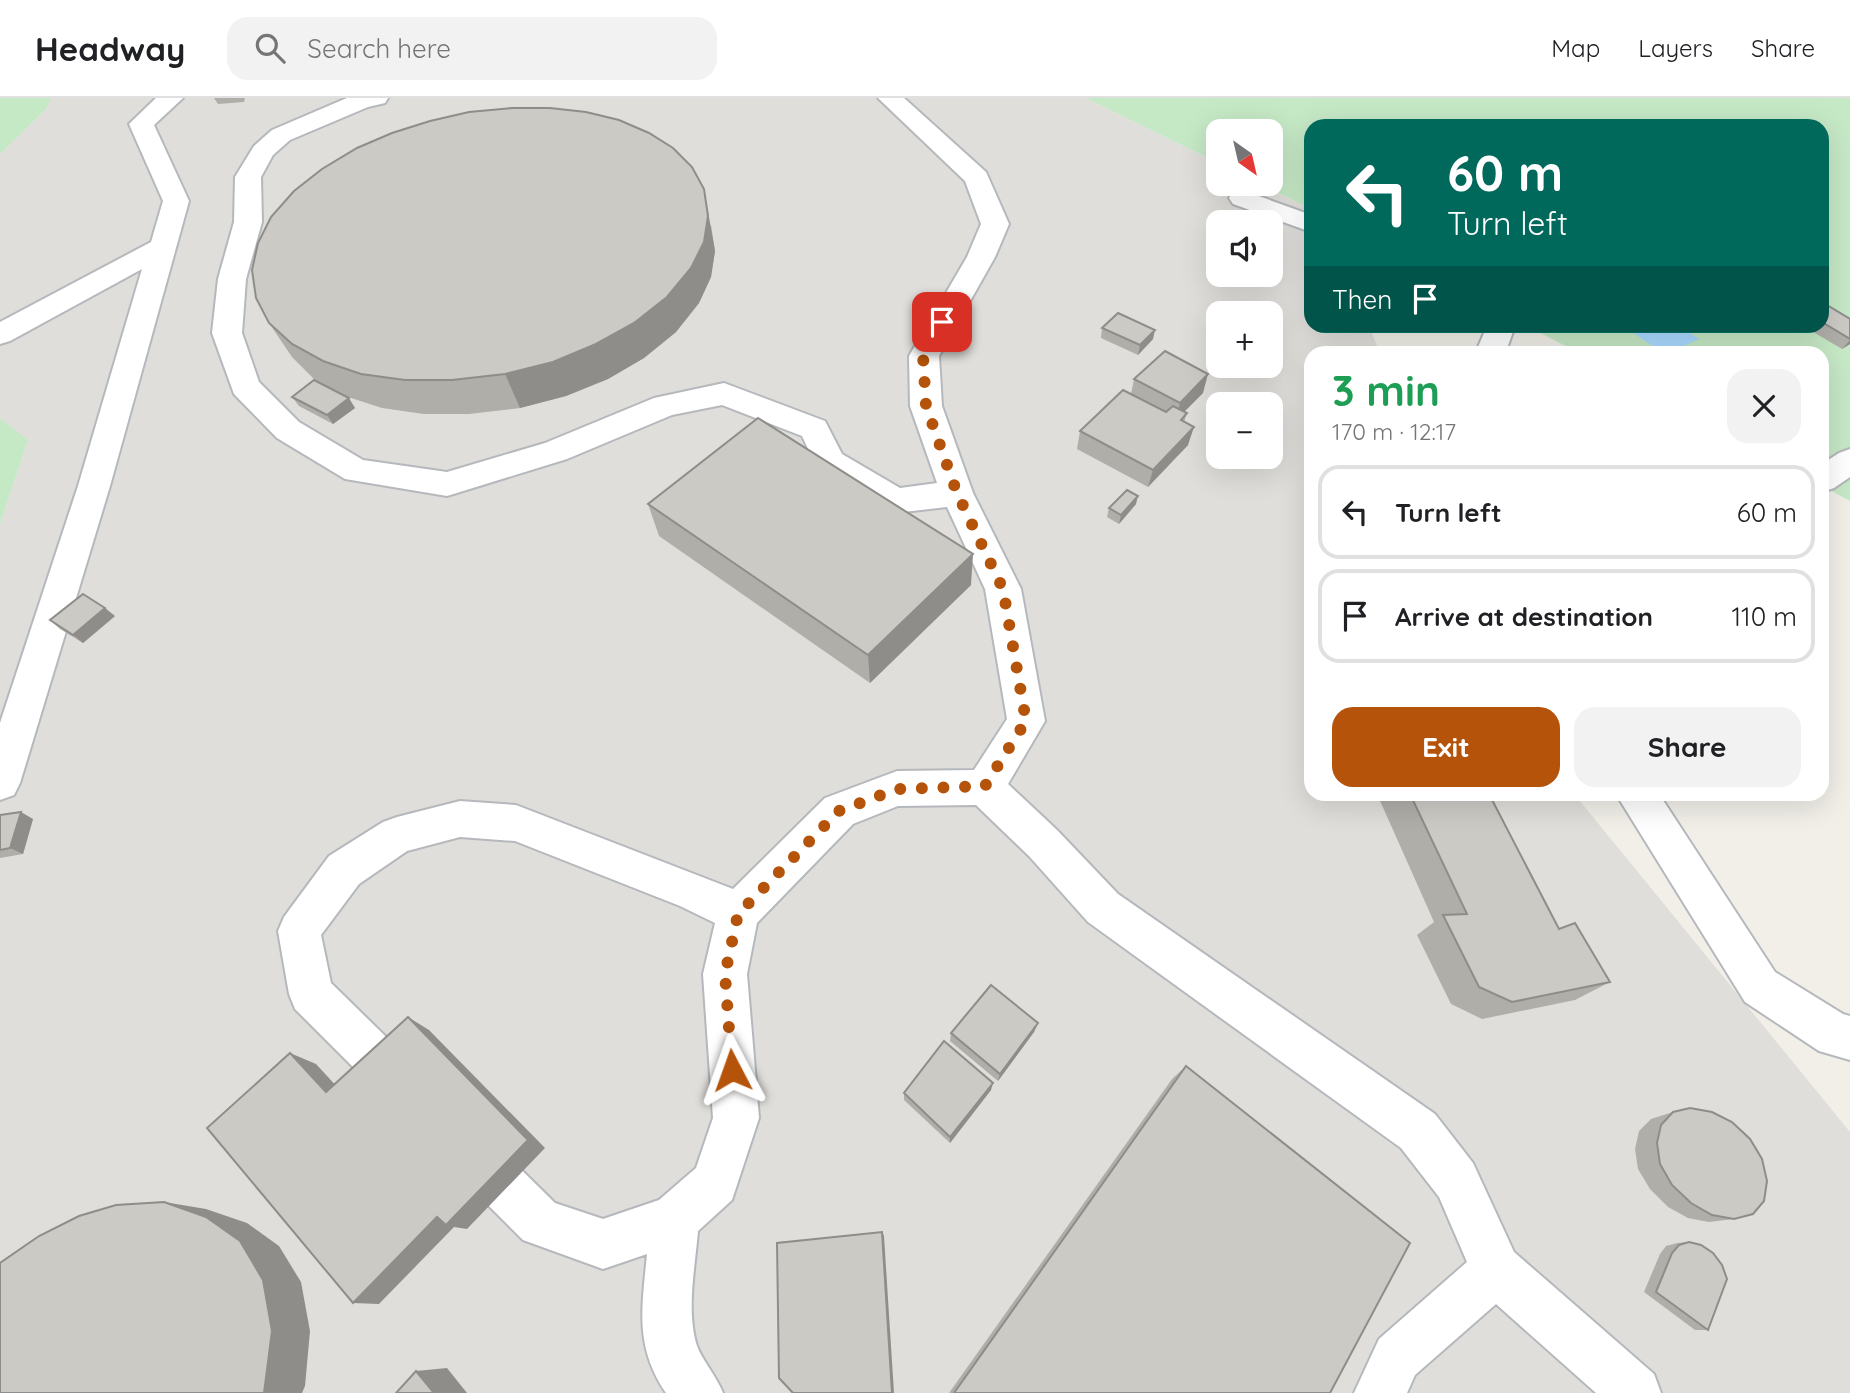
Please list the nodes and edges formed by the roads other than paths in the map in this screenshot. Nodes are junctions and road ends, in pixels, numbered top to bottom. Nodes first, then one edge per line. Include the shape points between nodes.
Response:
1 (172, 98) edge
2 (376, 98) edge
3 (890, 98) edge
4 (1242, 198) dead end
5 (1304, 221) edge
6 (162, 247) junction
7 (0, 334) edge
8 (1850, 461) edge
9 (1829, 475) edge
10 (957, 493) junction
11 (0, 783) edge
12 (985, 786) junction
13 (1640, 801) edge
14 (738, 914) junction
15 (1850, 1038) edge
16 (674, 1220) junction
17 (1496, 1270) junction
18 (697, 1393) edge
19 (1380, 1393) edge
20 (1635, 1393) edge

1 - 6 lane via 141,124 176,201
2 - 10 lane via 281,135 263,151 248,177 248,222 232,279 227,333 245,387 288,430 356,471 447,484 556,451 665,406 724,394 814,429 829,462 895,501
3 - 10 lane via 977,178 995,224 981,257 923,356 926,406
4 - 5 lane
6 - 7 lane
6 - 11 lane via 94,486
8 - 9 lane
10 - 12 lane via 1003,589 1026,721
12 - 14 lane via 897,789 839,811
12 - 17 lane via 1103,908 1418,1131 1455,1180
13 - 15 lane via 1760,987 1835,1035
14 - 16 lane via 725,974 736,1118 715,1183
14 - 16 lane via 695,892 516,822 460,819 397,835 344,870 299,931 311,994 540,1223 603,1244
16 - 18 lane via 666,1325 675,1362
17 - 19 lane via 1397,1357
17 - 20 lane

